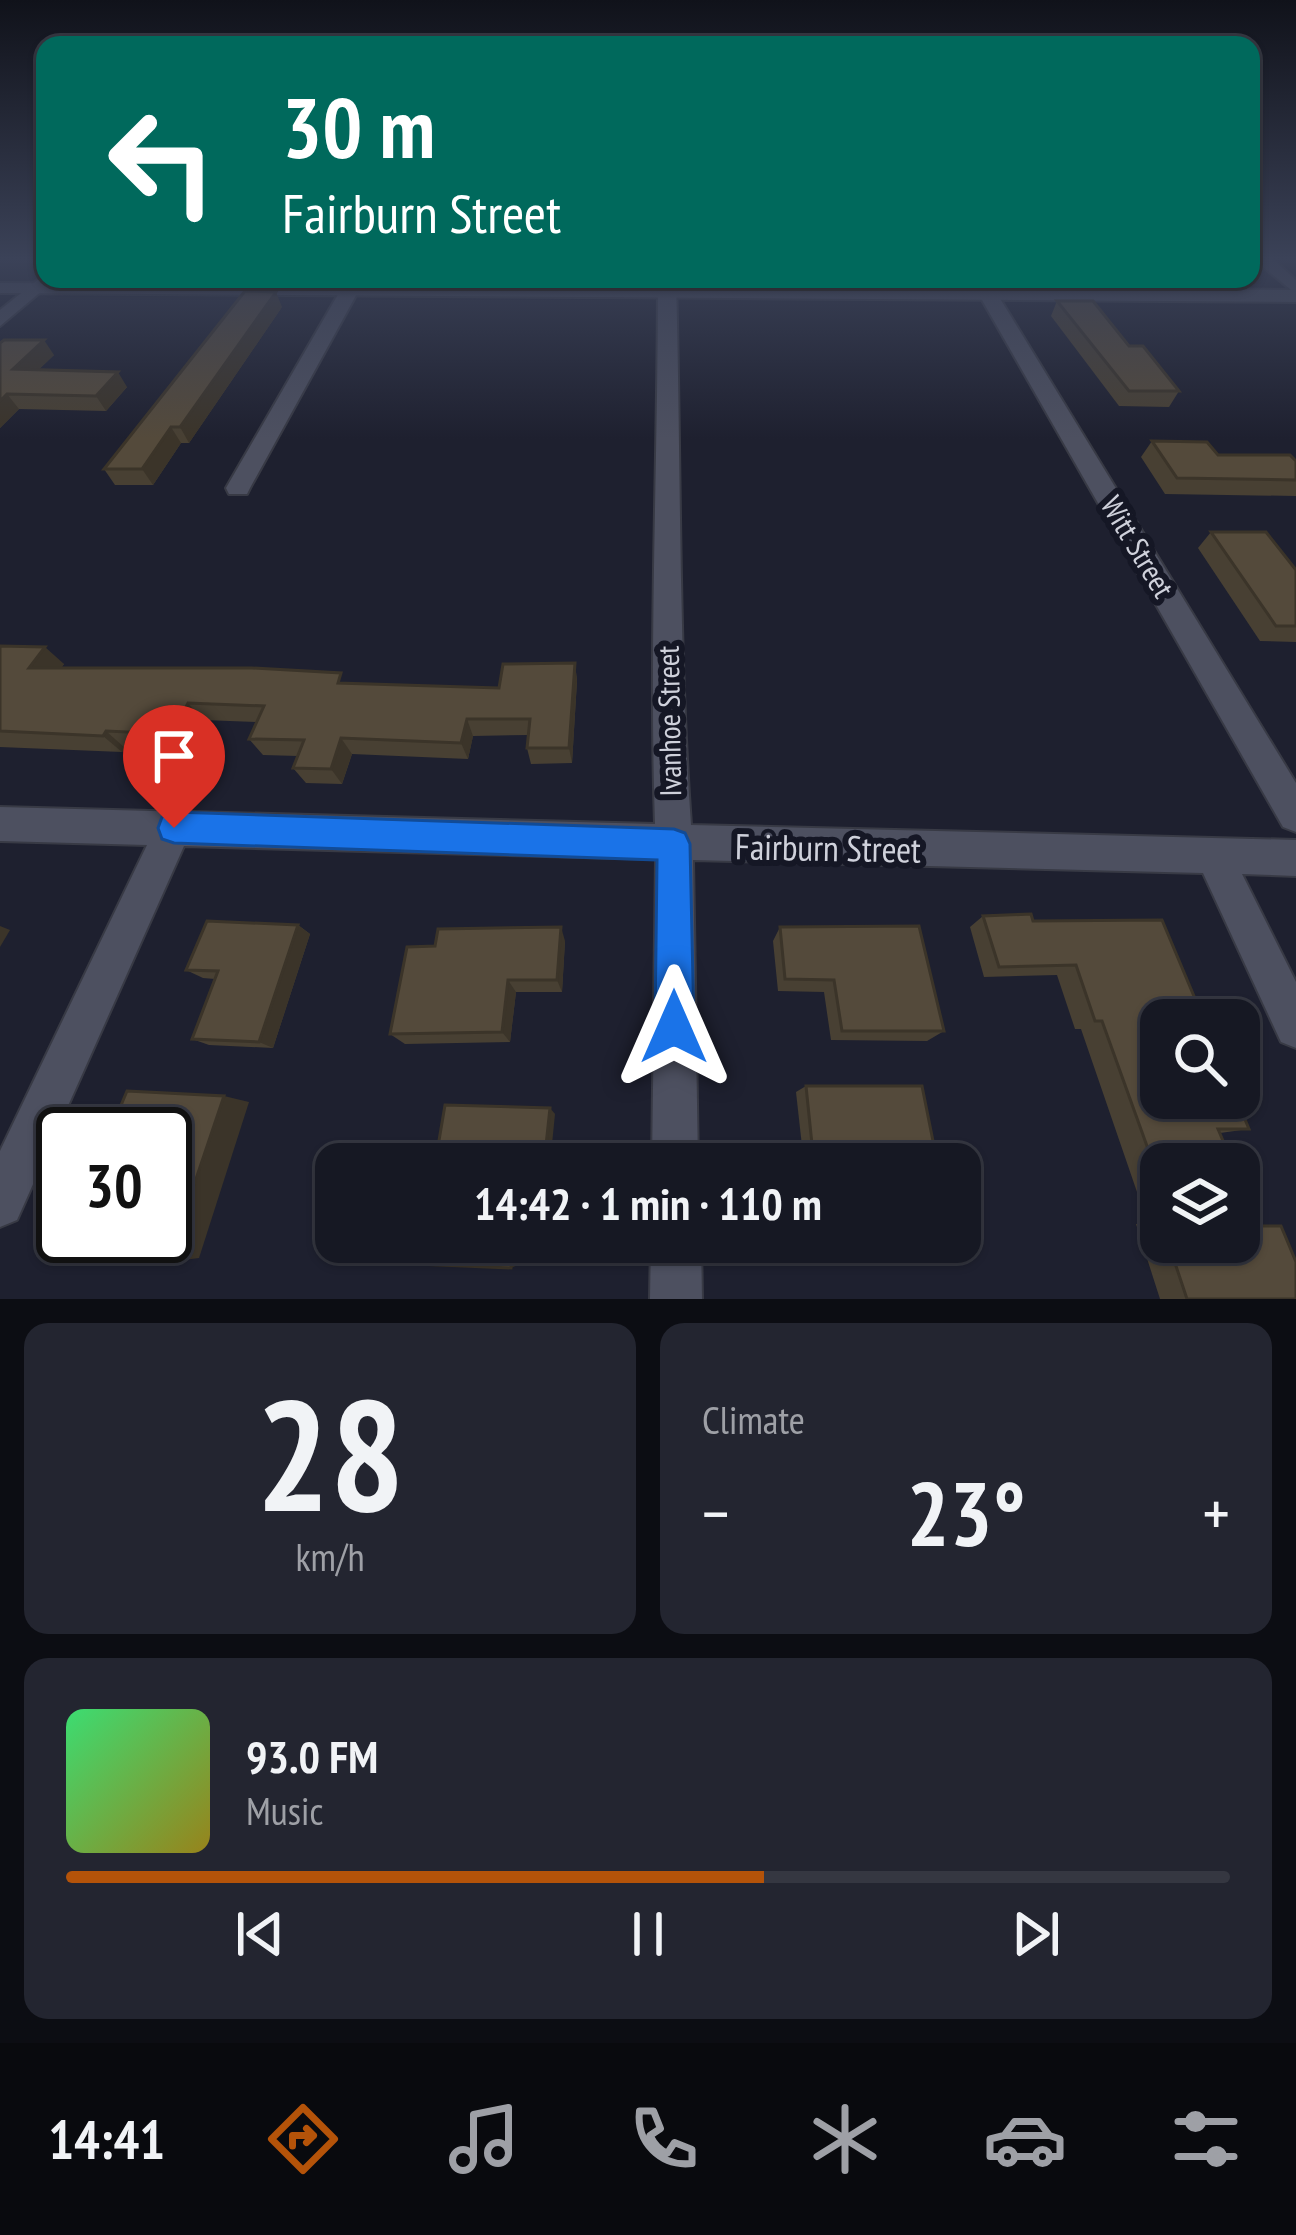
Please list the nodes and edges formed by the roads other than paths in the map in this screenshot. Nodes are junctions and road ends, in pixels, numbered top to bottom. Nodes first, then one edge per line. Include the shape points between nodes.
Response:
1 (335, 318) edge
2 (667, 318) edge
3 (1002, 318) edge
4 (238, 488) dead end
5 (1296, 815) edge
6 (0, 824) edge
7 (174, 828) junction
8 (674, 844) junction
9 (1214, 856) junction
10 (1296, 858) edge
11 (1296, 1027) edge
12 (675, 1143) edge
13 (0, 1203) edge
14 (676, 1263) edge
15 (676, 1299) edge

1 - 4 street
2 - 8 street, Ivanhoe Street
3 - 5 street, Witt Street
6 - 7 street, Fairburn Street
7 - 8 street, Fairburn Street
7 - 13 street
8 - 9 street, Fairburn Street
8 - 12 street, Ivanhoe Street
9 - 10 street, Fairburn Street
9 - 11 street
14 - 15 street

